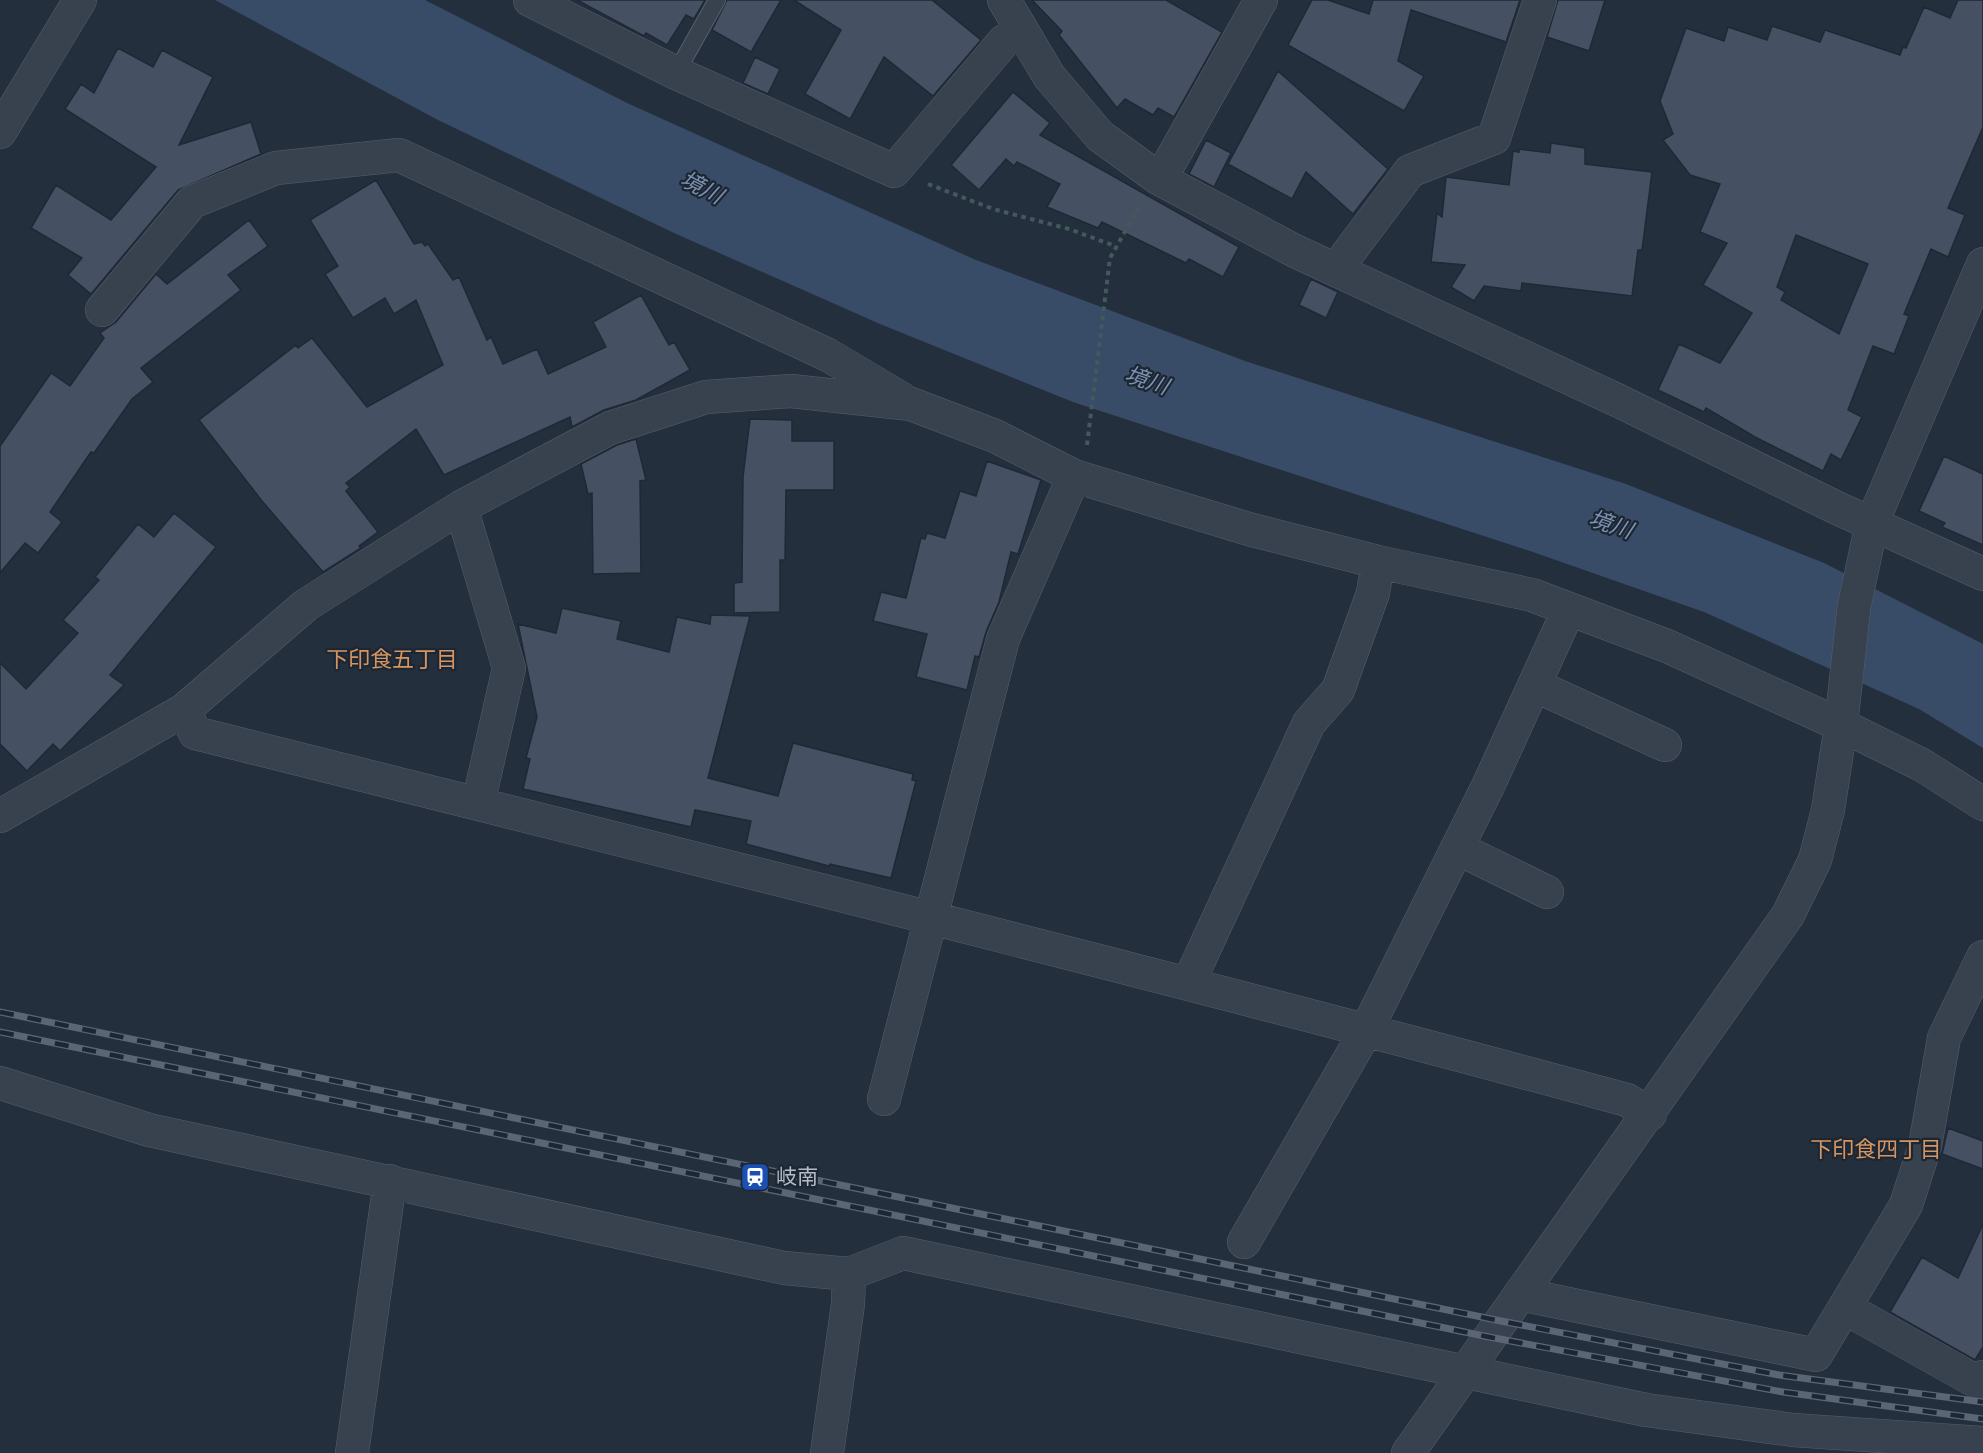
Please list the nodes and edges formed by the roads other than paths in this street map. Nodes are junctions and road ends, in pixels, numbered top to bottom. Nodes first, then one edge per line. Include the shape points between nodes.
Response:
1 (80, 0) edge
2 (530, 0) edge
3 (717, 0) edge
4 (1004, 0) edge
5 (1261, 0) edge
6 (1540, 0) edge
7 (1022, 31) junction
8 (676, 73) junction
9 (0, 132) edge
10 (1158, 178) junction
11 (1983, 264) edge
12 (1340, 271) junction
13 (102, 310) dead end
14 (911, 404) junction
15 (1080, 463) junction
16 (461, 507) junction
17 (1872, 523) junction
18 (1378, 562) junction
19 (1983, 574) edge
20 (1569, 609) junction
21 (1534, 685) junction
22 (184, 710) junction
23 (1842, 714) junction
24 (1665, 745) dead end
25 (478, 804) junction
26 (1983, 804) edge
27 (0, 816) edge
28 (1457, 848) junction
29 (1547, 892) dead end
30 (930, 916) junction
31 (1983, 957) edge
32 (1188, 984) junction
33 (1367, 1029) junction
34 (0, 1083) edge
35 (884, 1099) dead end
36 (1650, 1114) junction
37 (390, 1181) junction
38 (1244, 1242) dead end
39 (849, 1274) junction
40 (1520, 1294) junction
41 (1845, 1308) junction
42 (1464, 1372) junction
43 (1983, 1377) edge
44 (1791, 1442) edge
45 (1983, 1443) edge
46 (352, 1453) edge
47 (827, 1453) edge
48 (1408, 1453) edge

1 - 9 street
2 - 8 street
3 - 8 lane
4 - 7 street
5 - 10 street
6 - 12 street via 1494,138 1410,171 1346,256
7 - 8 street via 1004,41 894,171
7 - 10 street via 1049,76 1100,135
10 - 12 street
11 - 17 street
12 - 17 street
13 - 14 street via 192,202 276,168 399,155 828,355
14 - 15 street
14 - 16 street via 791,391 706,397 610,428
15 - 18 street via 1252,530
15 - 30 street via 1003,639
16 - 22 street via 306,605
16 - 25 street via 509,668
17 - 19 street
17 - 23 street via 1854,607
18 - 20 street via 1532,595
18 - 32 street via 1373,593 1338,690 1309,723
20 - 21 street
20 - 23 street
21 - 24 street
21 - 28 street
22 - 25 street via 195,733
22 - 27 street
23 - 26 street
23 - 36 street via 1828,810 1815,860 1788,915
25 - 30 street
28 - 29 street
28 - 33 street
30 - 32 street
30 - 35 street
31 - 41 street via 1944,1038 1925,1146 1906,1205
32 - 33 street
33 - 36 street via 1627,1100
33 - 38 street
34 - 37 street via 148,1130
36 - 40 street
37 - 39 street via 784,1268
37 - 46 street
39 - 42 street via 903,1253
39 - 47 street
40 - 41 street via 1816,1355
40 - 42 street
41 - 43 street via 1979,1383
42 - 44 street
42 - 48 street
44 - 45 street

